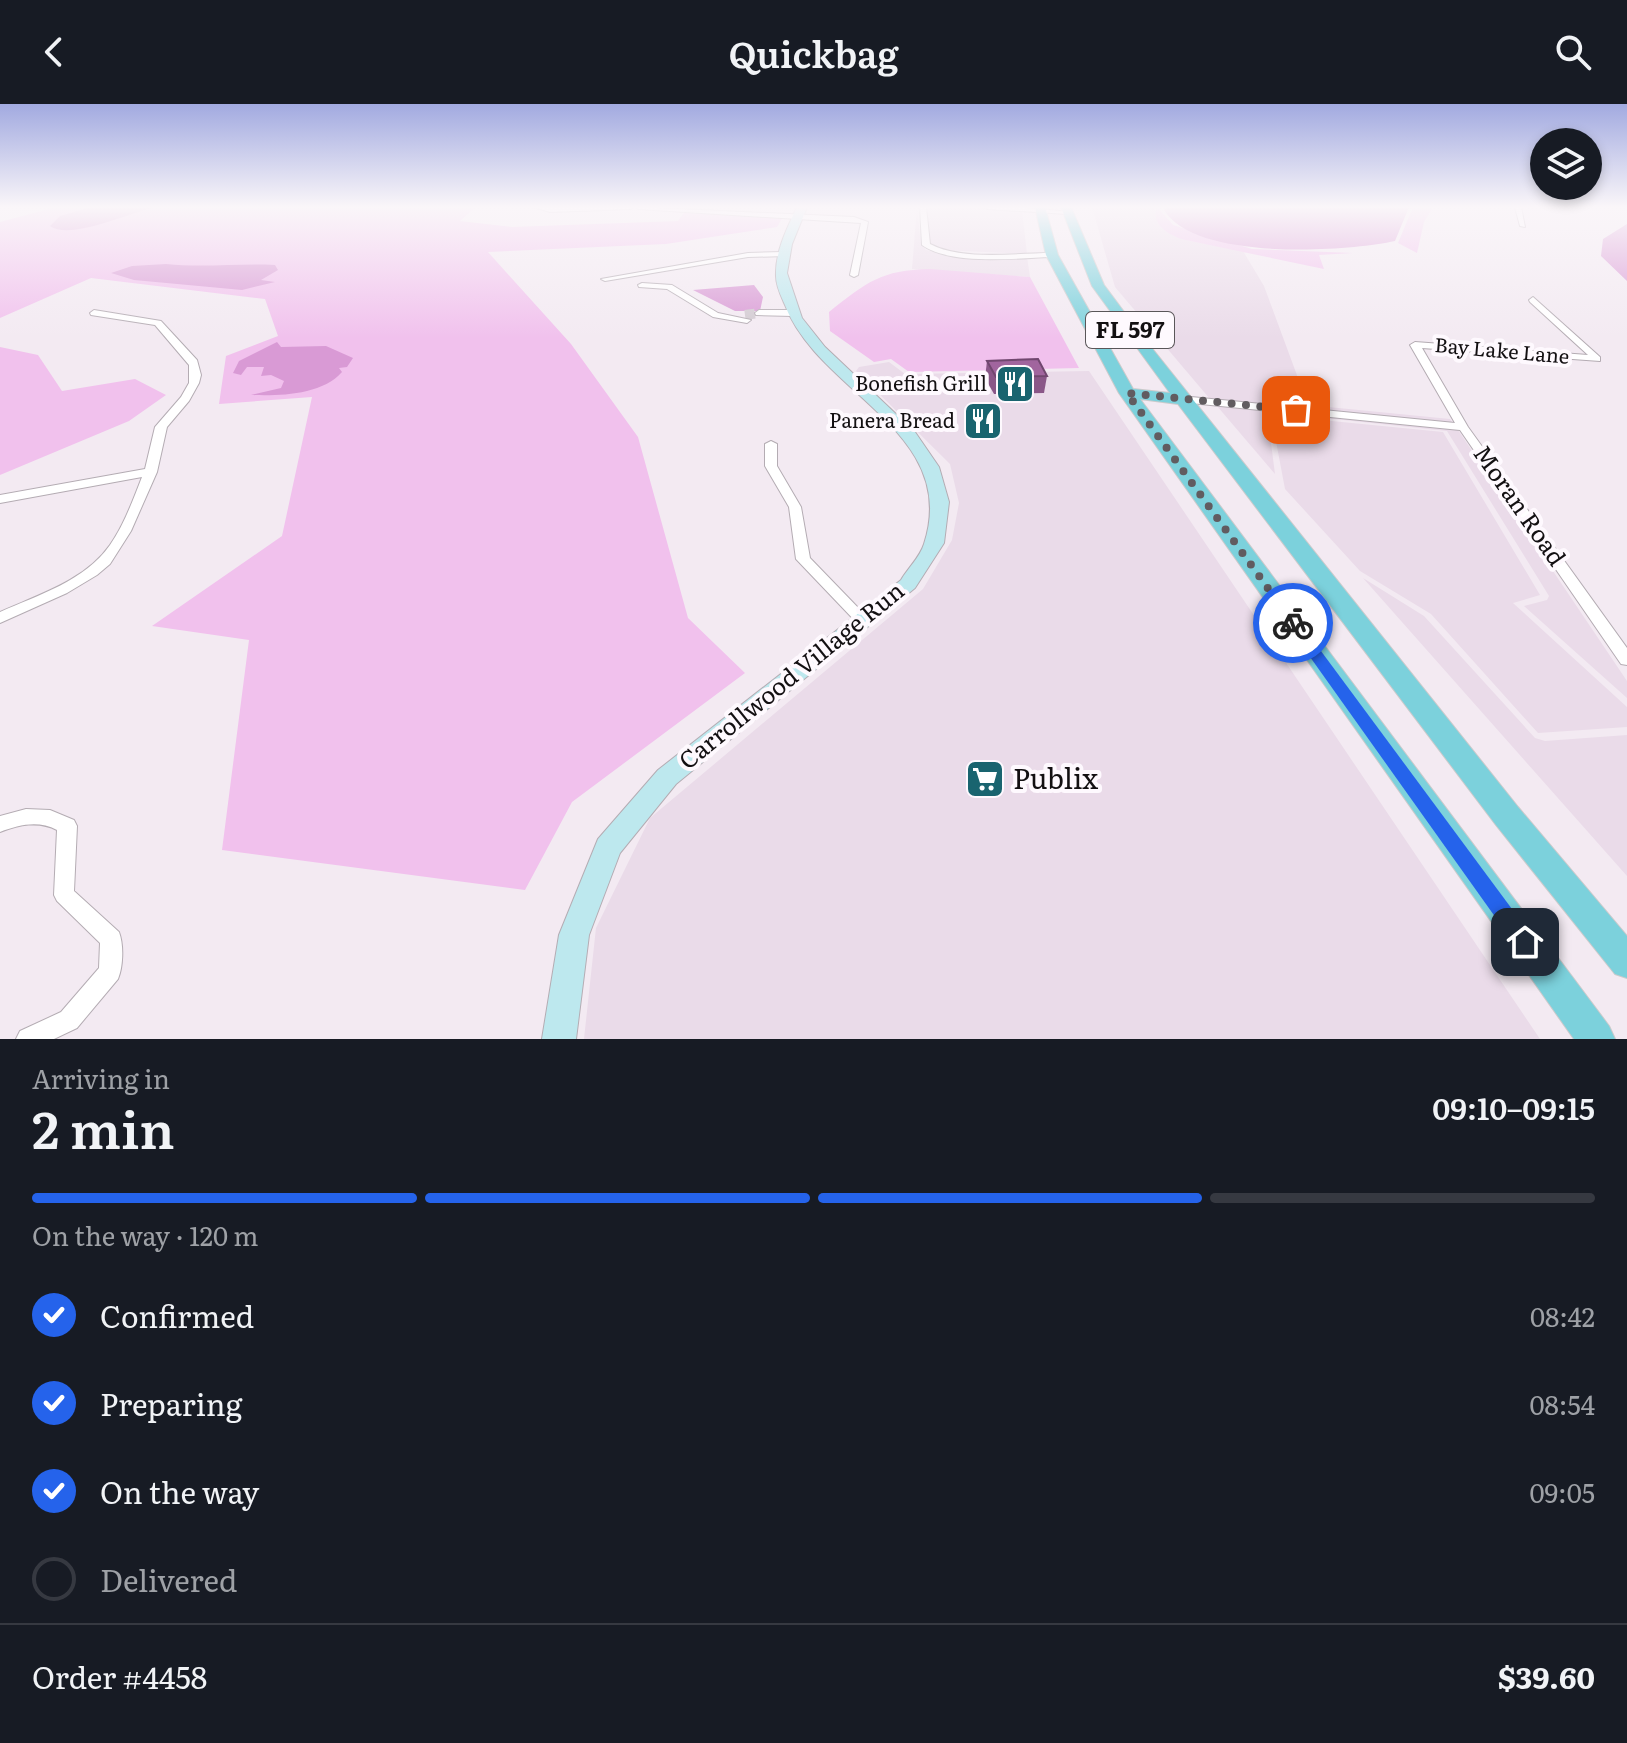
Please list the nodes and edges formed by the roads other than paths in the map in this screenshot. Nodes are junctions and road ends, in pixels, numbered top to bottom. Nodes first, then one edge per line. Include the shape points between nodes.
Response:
1 (784, 251) edge
2 (859, 251) edge
3 (939, 251) edge
4 (1051, 251) edge
5 (1084, 251) edge
6 (783, 254) junction
7 (1052, 255) junction
8 (854, 275) dead end
9 (605, 279) dead end
10 (642, 285) dead end
11 (1533, 300) dead end
12 (94, 313) dead end
13 (788, 314) junction
14 (761, 316) tunnel mouth
15 (743, 317) tunnel mouth
16 (1130, 397) junction
17 (1181, 399) junction
18 (1463, 427) junction
19 (771, 444) dead end
20 (151, 472) junction
21 (0, 499) edge
22 (0, 618) edge
23 (864, 622) junction
24 (1627, 660) edge
25 (0, 824) edge
26 (1627, 962) edge
27 (28, 1039) edge
28 (559, 1039) edge
29 (1596, 1039) edge

1 - 6 street, Carrollwood Village Run
2 - 8 street
3 - 7 street
4 - 7 main road, FL 597
5 - 17 main road, FL 597 via 1098,286
6 - 9 street
6 - 13 street, Carrollwood Village Run
7 - 16 main road, FL 597
10 - 15 street via 669,287 716,315
11 - 18 street, Bay Lake Lane via 1597,359 1415,345
12 - 20 street via 158,323 194,365 185,400 161,428
13 - 14 street
13 - 23 street, Carrollwood Village Run via 916,442 936,474 942,508 934,545 908,584
16 - 17 main road
16 - 29 main road, FL 597
17 - 18 street, Moran Road
17 - 26 main road, FL 597
18 - 24 street, Moran Road
19 - 23 street via 771,466 795,507 803,559
20 - 21 street
20 - 22 street via 114,549 92,571
23 - 28 street, Carrollwood Village Run via 667,777 608,847 574,935
25 - 27 street via 26,815 52,816 67,826 64,895 111,939 110,972 69,1020

